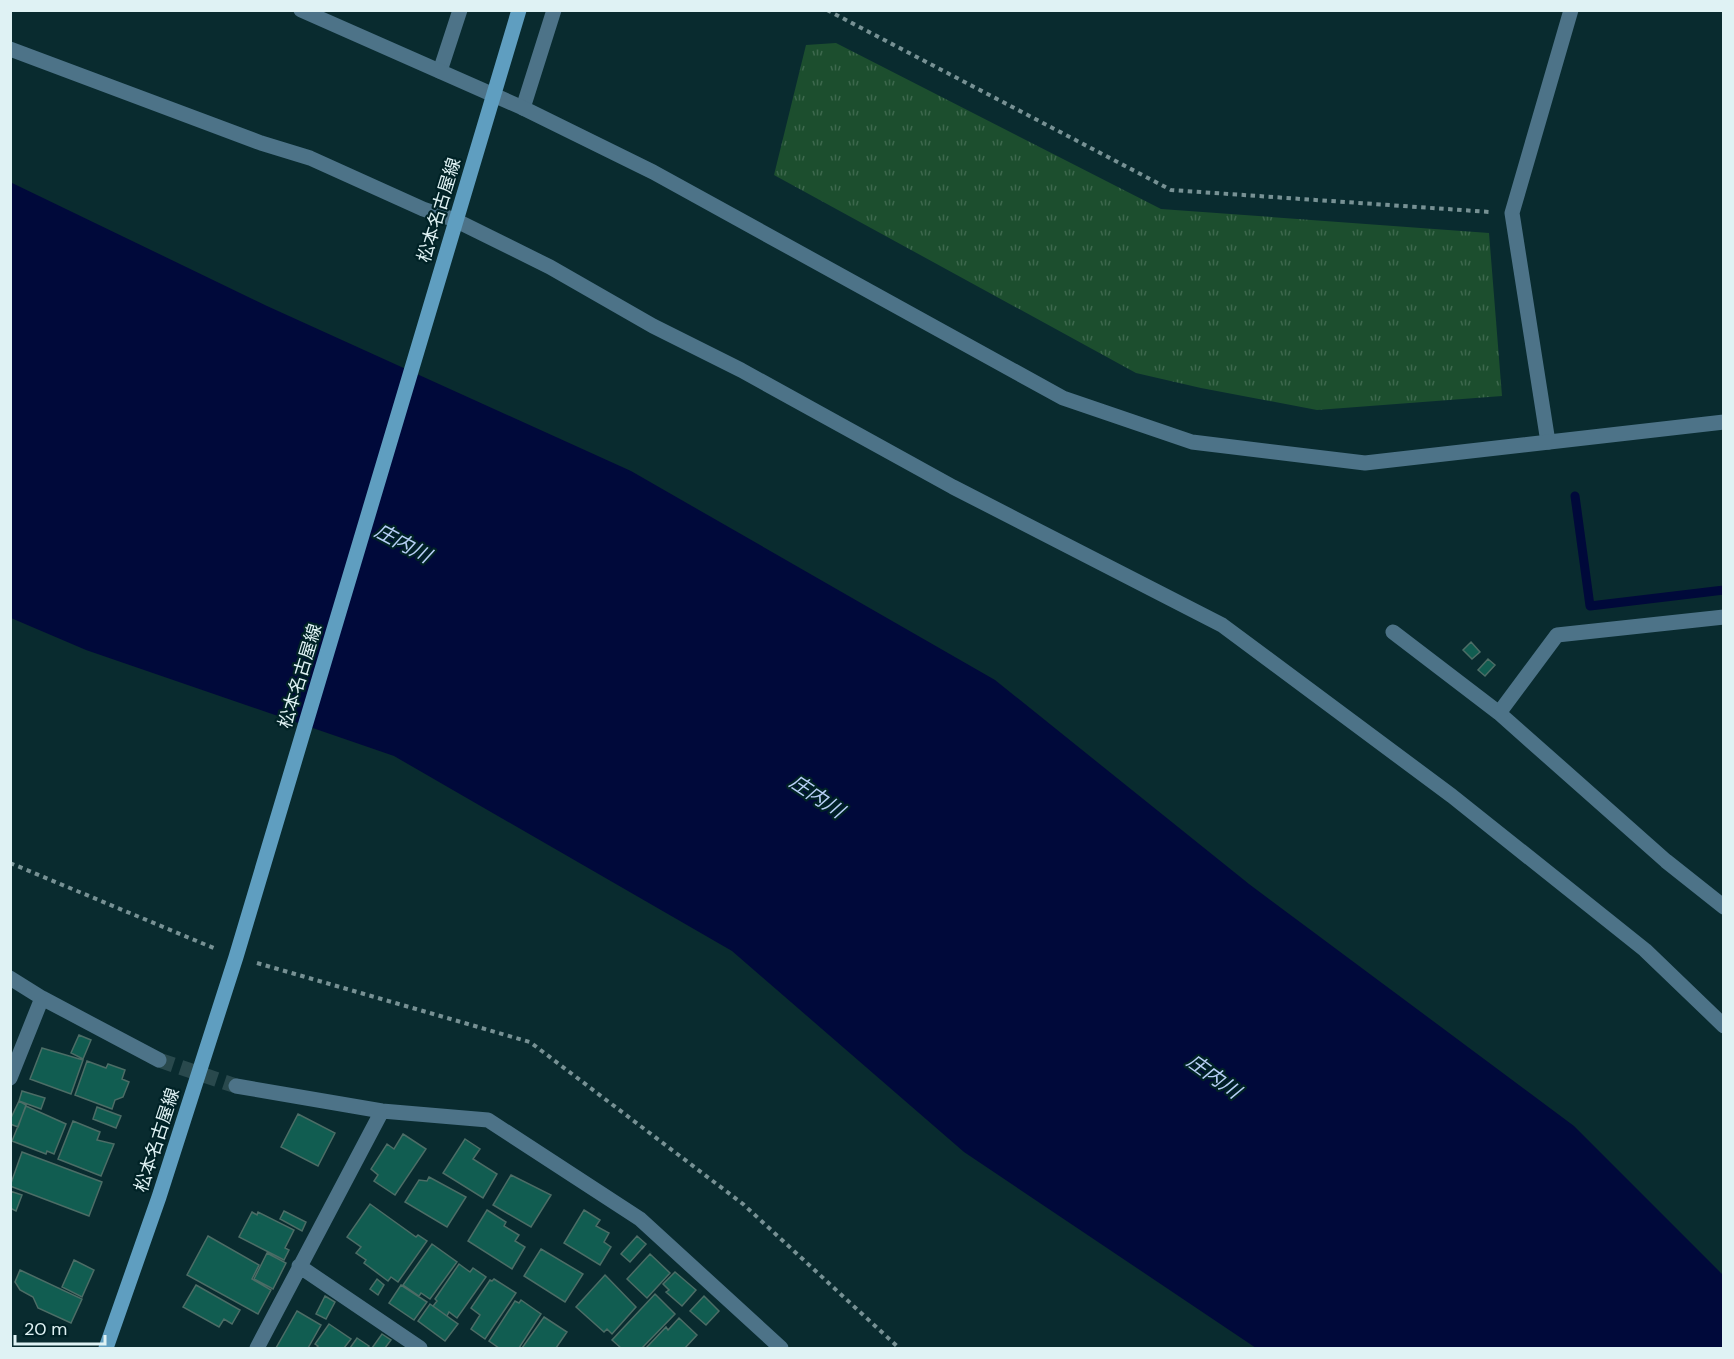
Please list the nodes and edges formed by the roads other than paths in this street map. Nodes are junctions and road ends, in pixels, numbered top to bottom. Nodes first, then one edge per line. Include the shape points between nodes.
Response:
1 (301, 10) edge
2 (460, 10) edge
3 (519, 10) edge
4 (554, 10) edge
5 (1571, 10) edge
6 (10, 49) edge
7 (440, 71) junction
8 (523, 108) junction
9 (455, 220) junction
10 (1724, 422) edge
11 (1548, 442) junction
12 (1724, 617) edge
13 (1393, 632) dead end
14 (1499, 713) junction
15 (1724, 907) edge
16 (10, 978) edge
17 (42, 998) junction
18 (1724, 1026) edge
19 (159, 1060) tunnel mouth
20 (10, 1078) edge
21 (236, 1086) tunnel mouth
22 (382, 1112) junction
23 (299, 1266) junction
24 (106, 1348) edge
25 (257, 1348) edge
26 (420, 1348) edge
27 (781, 1348) edge

1 - 7 street
2 - 7 street
3 - 9 main road, 松本名古屋線
4 - 8 street
5 - 11 street via 1512,213
6 - 9 street via 310,158
7 - 8 street
8 - 11 street via 653,172 1063,398 1191,442 1365,463
9 - 18 street via 550,267 953,487 1222,625 1452,796 1645,950
9 - 24 main road, 松本名古屋線 via 241,941
10 - 11 street
12 - 14 street via 1557,635
13 - 14 street
14 - 15 street via 1666,861
16 - 17 street
17 - 19 street
17 - 20 street
21 - 22 street
22 - 23 street
22 - 27 street via 488,1120 640,1219
23 - 25 street
23 - 26 street

